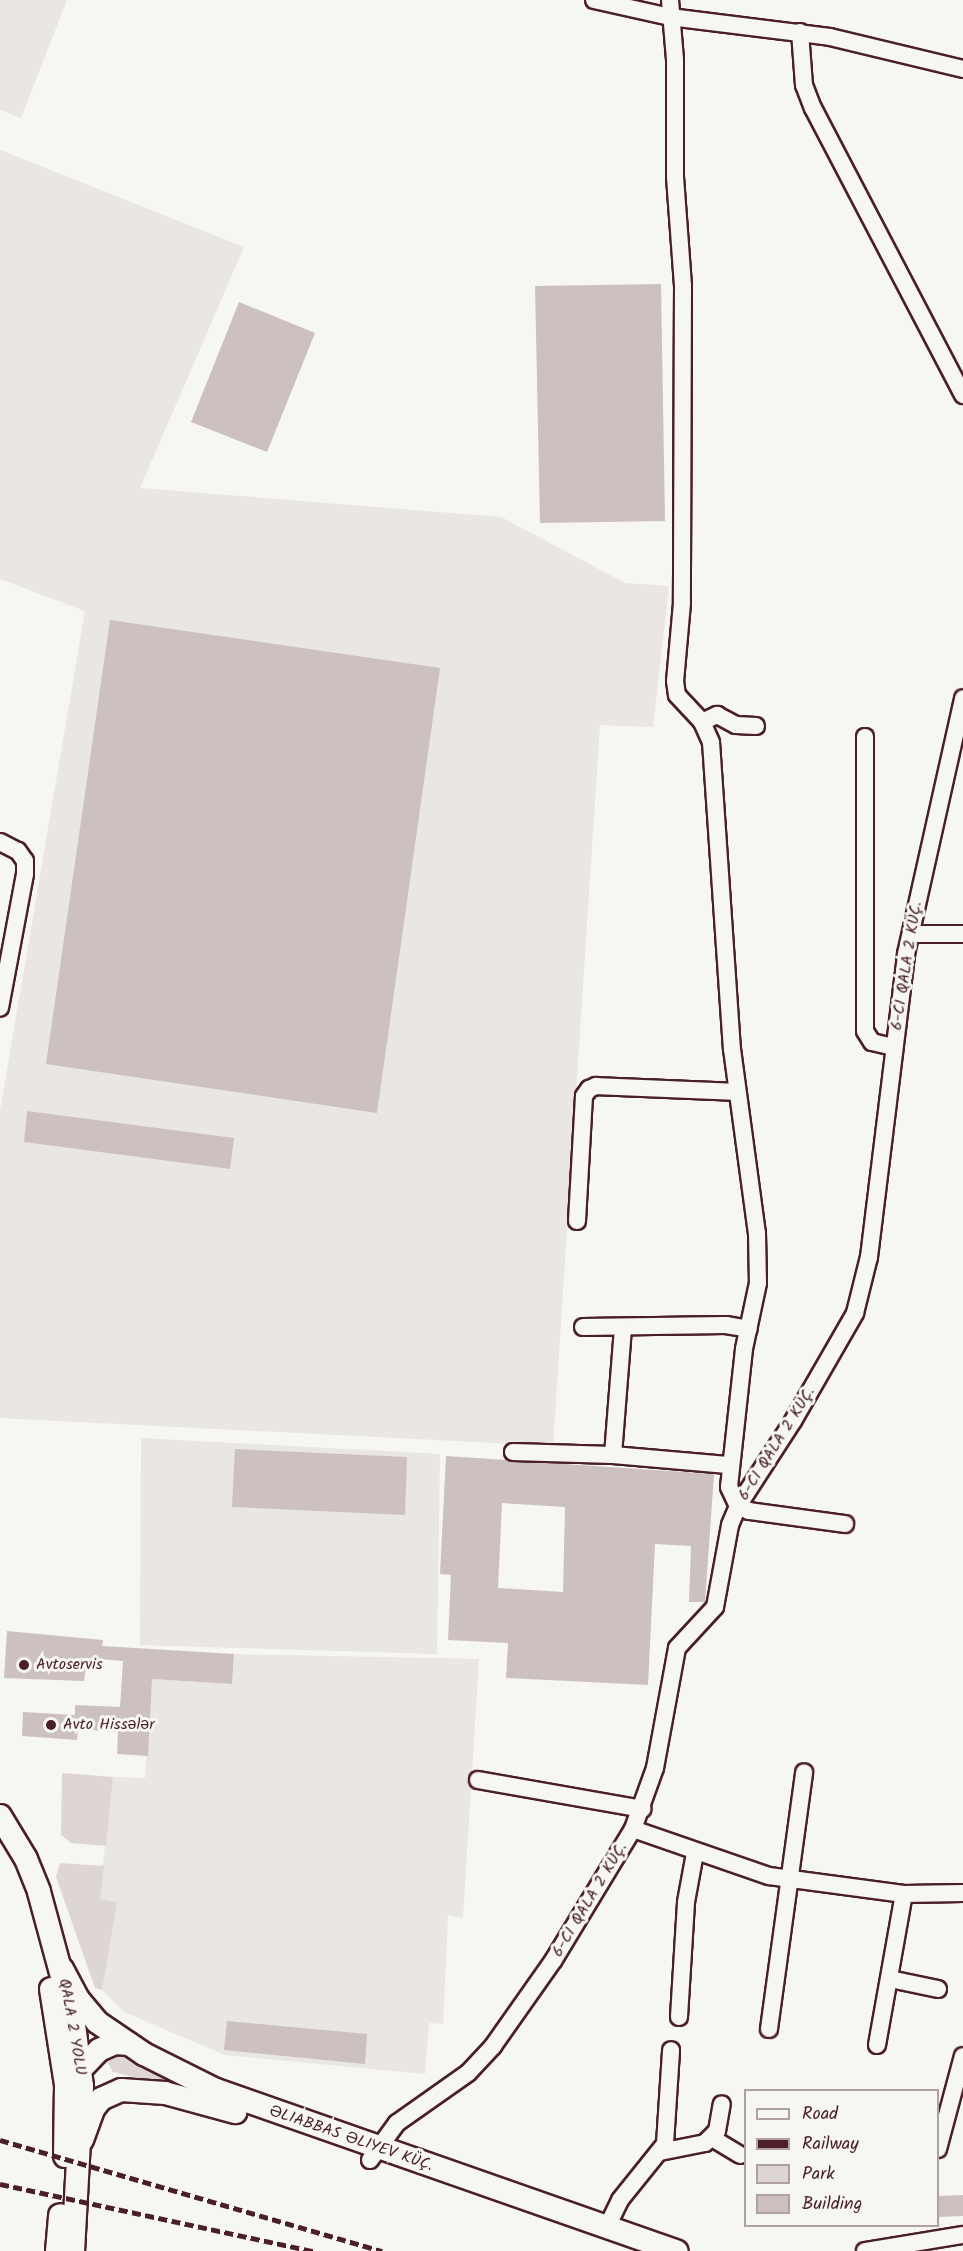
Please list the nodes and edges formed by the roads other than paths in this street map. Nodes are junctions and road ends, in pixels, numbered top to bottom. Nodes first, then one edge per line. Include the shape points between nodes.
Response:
1 (594, 0) edge
2 (670, 8) edge
3 (801, 32) junction
4 (963, 69) edge
5 (963, 395) edge
6 (963, 698) edge
7 (702, 722) junction
8 (756, 726) dead end
9 (865, 737) dead end
10 (0, 842) edge
11 (911, 933) junction
12 (963, 934) edge
13 (0, 1008) edge
14 (894, 1047) junction
15 (737, 1092) junction
16 (577, 1221) dead end
17 (583, 1327) dead end
18 (622, 1329) junction
19 (749, 1329) junction
20 (513, 1452) dead end
21 (613, 1455) junction
22 (728, 1465) junction
23 (738, 1506) junction
24 (845, 1524) dead end
25 (804, 1772) dead end
26 (478, 1780) dead end
27 (642, 1809) junction
28 (0, 1815) edge
29 (633, 1829) junction
30 (0, 1841) edge
31 (695, 1853) junction
32 (790, 1880) junction
33 (963, 1893) edge
34 (904, 1894) junction
35 (62, 1969) junction
36 (890, 1979) junction
37 (938, 1989) dead end
38 (679, 2017) dead end
39 (769, 2029) dead end
40 (129, 2044) junction
41 (877, 2045) dead end
42 (670, 2050) dead end
43 (963, 2056) edge
44 (72, 2061) junction
45 (122, 2090) junction
46 (722, 2104) dead end
47 (712, 2138) junction
48 (82, 2140) junction
49 (939, 2145) edge
50 (660, 2152) junction
51 (372, 2154) junction
52 (740, 2155) dead end
53 (607, 2227) junction
54 (916, 2233) edge
55 (963, 2235) edge
56 (57, 2251) edge
57 (73, 2251) edge
58 (641, 2251) edge
59 (677, 2251) edge
60 (865, 2251) edge

1 - 2 street
2 - 3 street
2 - 7 street via 683,286 683,591 675,681 677,694
3 - 4 street
3 - 5 street via 804,85 813,108
6 - 11 street
7 - 8 street via 717,715 736,724
7 - 15 street via 711,742
9 - 14 street via 864,1031 872,1042
10 - 13 street via 18,851 25,861 25,874
11 - 12 street
11 - 14 street
14 - 23 street via 862,1293 844,1334 794,1420
15 - 16 street via 596,1086 589,1089 584,1096
15 - 19 street via 757,1233 758,1283
17 - 18 street
18 - 19 street via 726,1325
18 - 21 street
19 - 22 street
20 - 21 street
21 - 22 street
22 - 23 street via 729,1487
23 - 24 street via 759,1513
23 - 27 street via 730,1525 715,1607 677,1648 663,1736
25 - 32 street
26 - 27 street
27 - 29 street
28 - 35 main road, QALA 2 YOLU via 26,1858
29 - 31 street
29 - 51 street via 553,1961 493,2046 468,2073 397,2123
30 - 44 main road, QALA 2 YOLU via 39,1935
31 - 32 street
31 - 38 street via 686,1902
32 - 34 street
32 - 39 street
33 - 34 street
34 - 36 street
35 - 40 main road, ƏLIABBAS ƏLIYEV KÜÇ. via 91,2016
35 - 44 main road, QALA 2 YOLU
36 - 37 street
36 - 41 street
40 - 44 main road via 106,2046
40 - 51 main road, ƏLIABBAS ƏLIYEV KÜÇ. via 237,2100
42 - 50 street via 667,2135
43 - 49 street
44 - 45 main road
44 - 48 main road, QALA 2 YOLU
44 - 56 main road, QALA 2 YOLU via 66,2085
45 - 48 main road via 101,2099 93,2109
45 - 51 main road via 165,2093
46 - 47 street
47 - 50 street
47 - 52 street
48 - 57 main road, QALA 2 YOLU
50 - 53 street via 620,2200
51 - 53 main road, ƏLIABBAS ƏLIYEV KÜÇ.
51 - 58 main road
53 - 59 main road, ƏLIABBAS ƏLIYEV KÜÇ.
54 - 55 street
54 - 60 street

